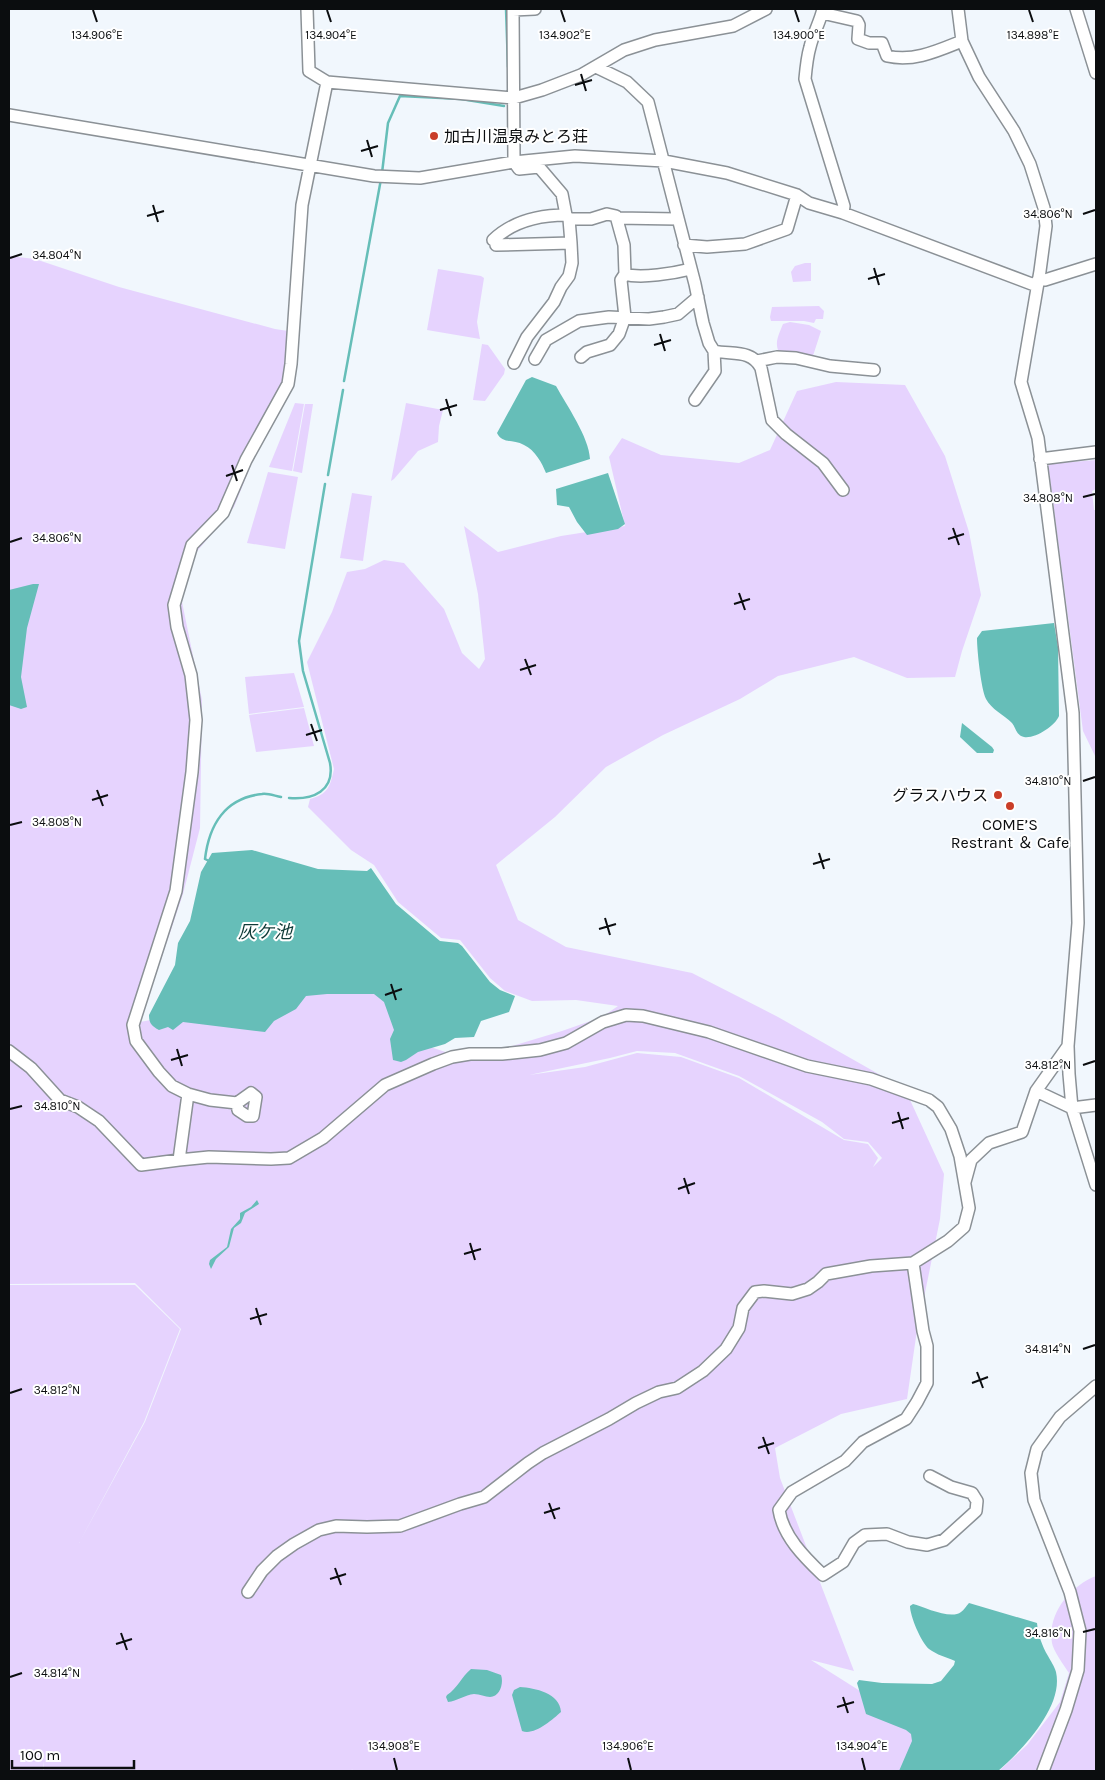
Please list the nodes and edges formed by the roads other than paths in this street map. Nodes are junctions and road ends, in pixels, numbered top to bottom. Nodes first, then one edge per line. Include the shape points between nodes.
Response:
1 (307, 9) edge
2 (513, 9) edge
3 (535, 9) edge
4 (766, 9) edge
5 (958, 9) edge
6 (1076, 9) edge
7 (823, 11) edge
8 (962, 41) junction
9 (596, 67) junction
10 (1096, 73) edge
11 (327, 82) junction
12 (514, 98) junction
13 (9, 115) edge
14 (514, 162) junction
15 (664, 162) junction
16 (310, 164) junction
17 (797, 195) junction
18 (843, 213) junction
19 (567, 217) junction
20 (617, 218) junction
21 (677, 218) junction
22 (571, 243) junction
23 (684, 245) junction
24 (1096, 264) edge
25 (691, 269) junction
26 (625, 274) junction
27 (1037, 283) junction
28 (698, 297) junction
29 (625, 317) junction
30 (714, 351) junction
31 (581, 357) dead end
32 (536, 359) dead end
33 (757, 361) junction
34 (514, 363) dead end
35 (874, 370) dead end
36 (695, 400) dead end
37 (1096, 452) edge
38 (1040, 459) junction
39 (843, 490) dead end
40 (1068, 1046) junction
41 (9, 1051) edge
42 (1036, 1091) junction
43 (188, 1094) junction
44 (237, 1103) dead end
45 (1096, 1105) edge
46 (1072, 1108) junction
47 (179, 1160) junction
48 (964, 1185) junction
49 (1096, 1185) edge
50 (913, 1264) junction
51 (1096, 1386) edge
52 (930, 1476) dead end
53 (248, 1592) dead end
54 (1043, 1771) edge

1 - 11 street via 309,71
2 - 3 street
2 - 12 street
4 - 9 street via 733,26 655,40 624,50
5 - 8 street
6 - 10 street
7 - 8 street via 857,21 858,39 882,43 887,56 893,58 921,56
7 - 18 street via 810,45 805,78 844,206
8 - 27 street via 979,77 1014,131 1030,164 1044,208 1046,226
9 - 12 street
9 - 15 street via 627,82 648,102
11 - 12 street
11 - 16 street
12 - 14 street
13 - 16 street
14 - 15 street via 575,156
14 - 16 street via 420,178 374,176
14 - 19 street via 519,169 539,166 562,194
15 - 17 street via 727,173
15 - 21 street
16 - 43 street via 302,205 288,384 246,460 223,513 192,545 174,605 191,675 196,720 192,772 176,891 133,1025 136,1041 159,1072 172,1086
17 - 18 street
17 - 23 street via 787,229 744,244
18 - 27 street
19 - 20 street via 591,219 607,214
19 - 22 street
19 - 22 street via 548,215 529,219 508,228 495,243
20 - 21 street
20 - 26 street via 624,245
21 - 23 street
22 - 34 street via 569,276 527,337
23 - 25 street
24 - 27 street
25 - 26 street via 633,276
25 - 28 street
26 - 29 street via 621,280
27 - 38 street via 1021,382 1038,438
28 - 29 street via 678,314 649,319
28 - 30 street via 709,343
29 - 31 street via 617,338 610,345
29 - 32 street via 592,318 571,325 546,340
30 - 33 street via 743,353
30 - 36 street via 715,371
33 - 35 street via 796,358 830,366
33 - 39 street via 772,420 823,463
37 - 38 street
38 - 40 street via 1073,713 1078,923
40 - 42 street
40 - 46 street
41 - 47 street via 31,1068 60,1100 99,1121 141,1165
42 - 46 street
42 - 48 street via 1022,1132 989,1143 972,1160
43 - 44 street
43 - 47 street
45 - 46 street
46 - 49 street
47 - 48 street via 290,1158 323,1138 385,1085 433,1064 470,1054 540,1050 566,1043 603,1022 626,1015 709,1032 807,1066 871,1079 929,1100 938,1107 951,1130 960,1156
48 - 50 street via 969,1208 964,1227
50 - 52 street via 927,1346 927,1383 906,1419 863,1442 845,1461 792,1492 779,1510 781,1522 802,1554 823,1575 843,1562 854,1543 865,1535 888,1534 927,1546 944,1540 976,1511 977,1501 972,1493
50 - 53 street via 871,1266 826,1274 808,1288 792,1294 755,1292 743,1308 738,1328 726,1349 703,1371 677,1388 636,1402 543,1453 484,1497 400,1526 336,1526 319,1530 277,1556
51 - 54 street via 1060,1417 1037,1449 1031,1474 1034,1500 1070,1592 1080,1631 1078,1670

